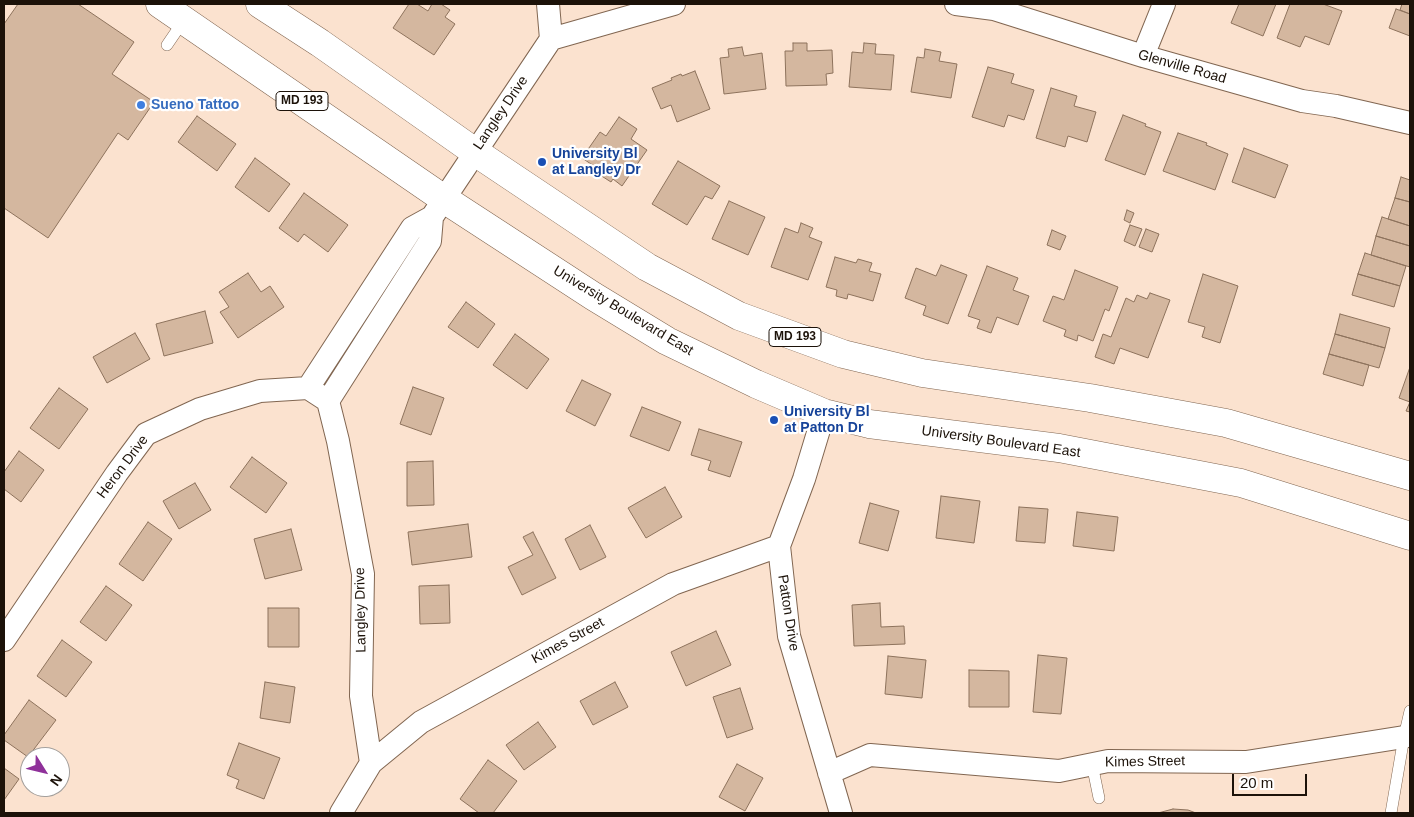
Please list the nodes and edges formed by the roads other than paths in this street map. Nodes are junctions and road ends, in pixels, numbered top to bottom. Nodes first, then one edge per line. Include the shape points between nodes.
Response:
1 (160, 4) edge
2 (260, 4) edge
3 (548, 4) edge
4 (674, 4) edge
5 (956, 4) edge
6 (1164, 4) edge
7 (184, 20) junction
8 (552, 39) junction
9 (167, 45) dead end
10 (1143, 56) junction
11 (1410, 123) edge
12 (475, 152) junction
13 (438, 208) junction
14 (308, 388) junction
15 (328, 401) junction
16 (824, 413) junction
17 (1410, 476) edge
18 (1410, 536) edge
19 (779, 546) junction
20 (4, 640) edge
21 (1410, 711) edge
22 (1404, 737) junction
23 (371, 763) junction
24 (1092, 764) junction
25 (829, 773) junction
26 (1098, 798) dead end
27 (341, 813) edge
28 (841, 813) edge
29 (1391, 813) edge

1 - 7 main road, University Boulevard East / MD 193
2 - 12 main road, MD 193
3 - 8 street
4 - 8 street
5 - 10 street, Glenville Road via 994,9
6 - 10 street
7 - 9 lane
7 - 13 main road, University Boulevard East / MD 193
8 - 12 street, Langley Drive
10 - 11 street, Glenville Road via 1302,101
12 - 13 street, Langley Drive
12 - 17 main road, MD 193 via 647,267 739,316 843,354 922,373 1090,398 1226,423
13 - 14 street, Langley Drive via 412,228
13 - 15 street, Langley Drive via 430,241
13 - 16 main road, University Boulevard East / MD 193 via 668,341
14 - 15 street
14 - 20 street, Heron Drive via 260,391 200,409 146,434
15 - 23 street, Langley Drive via 363,574 361,696
16 - 18 main road, University Boulevard East / MD 193 via 869,424 1059,448 1241,483
16 - 19 street, Patton Drive
19 - 23 street, Kimes Street via 673,584 421,722
19 - 25 street, Patton Drive via 789,636
21 - 22 lane
22 - 24 street, Kimes Street via 1246,762 1108,761
22 - 29 lane
23 - 27 street
24 - 25 street, Kimes Street via 1059,771 870,755
24 - 26 lane
25 - 28 street, Patton Drive

